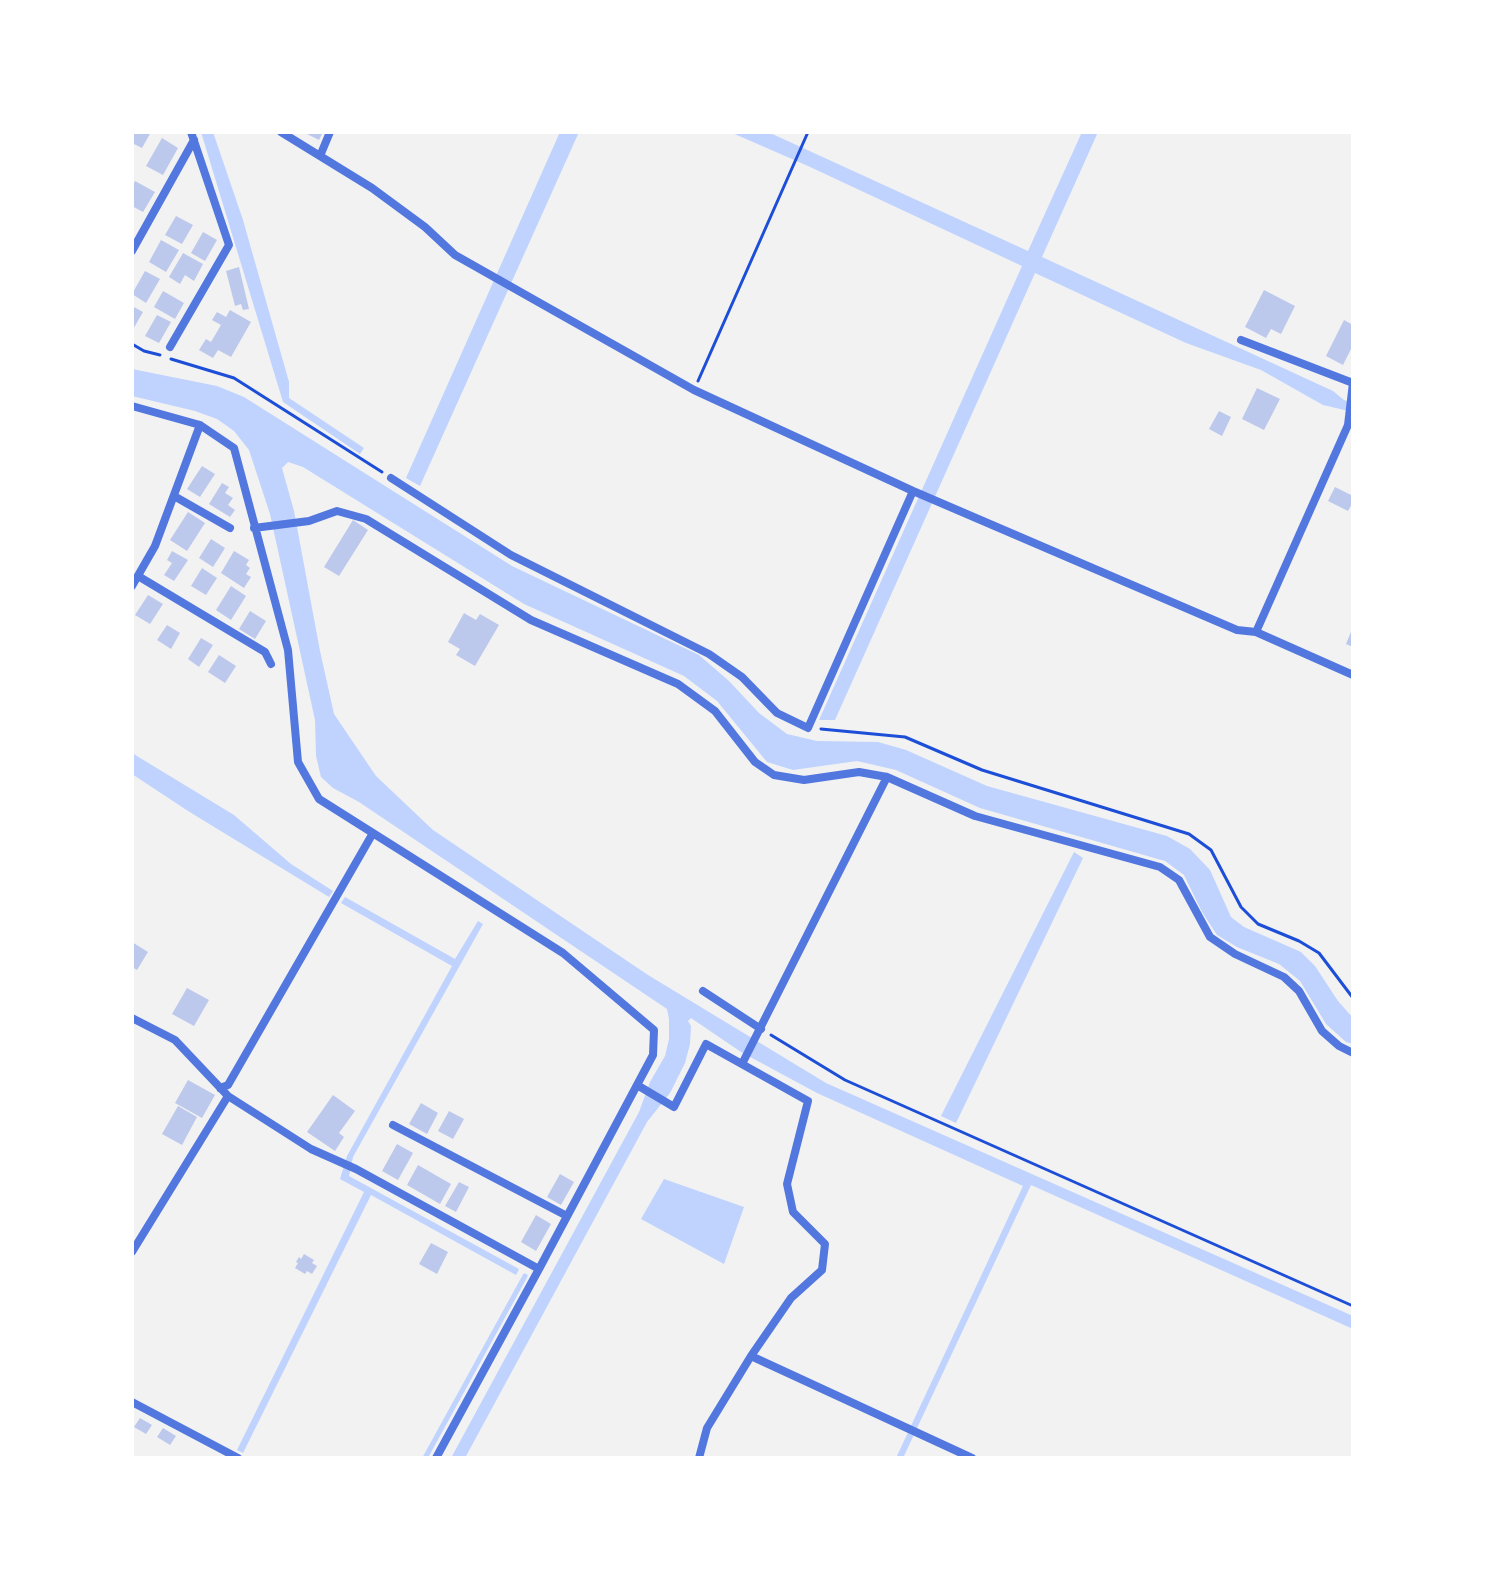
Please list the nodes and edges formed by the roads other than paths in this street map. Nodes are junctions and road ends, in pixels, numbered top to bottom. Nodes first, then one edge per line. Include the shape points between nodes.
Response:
1 (281, 132) edge
2 (330, 132) edge
3 (192, 136) edge
4 (320, 156) junction
5 (132, 251) edge
6 (1241, 340) dead end
7 (170, 347) dead end
8 (1353, 383) edge
9 (1352, 395) edge
10 (132, 406) edge
11 (1350, 423) edge
12 (200, 425) junction
13 (391, 478) road end
14 (913, 491) junction
15 (174, 496) junction
16 (230, 528) dead end
17 (254, 528) junction
18 (138, 576) junction
19 (132, 586) edge
20 (1256, 632) junction
21 (271, 664) dead end
22 (1353, 675) edge
23 (887, 777) junction
24 (373, 833) junction
25 (703, 991) dead end
26 (132, 1018) edge
27 (761, 1029) junction
28 (1353, 1053) edge
29 (742, 1064) junction
30 (637, 1085) junction
31 (220, 1088) junction
32 (228, 1096) junction
33 (393, 1125) dead end
34 (567, 1216) junction
35 (132, 1252) edge
36 (539, 1269) junction
37 (751, 1356) junction
38 (132, 1402) edge
39 (235, 1457) edge
40 (436, 1458) edge
41 (699, 1458) edge
42 (972, 1458) edge

1 - 4 street
2 - 4 street
3 - 5 street
3 - 7 street via 229,245
4 - 14 street via 490,275 694,390
6 - 8 street
8 - 9 street
9 - 11 street
10 - 12 street
11 - 20 street
12 - 15 street
12 - 17 street via 234,448
13 - 14 street via 511,555 709,654 742,677 777,713 808,728
14 - 20 street via 1237,630
15 - 16 street
15 - 18 street
17 - 23 street via 309,521 337,511 366,519 531,620 678,684 715,711 755,762 774,775 804,780 859,772
17 - 24 street via 288,650 298,762 319,799
18 - 19 street
18 - 21 street via 265,652
20 - 22 street
23 - 27 street
23 - 28 street via 975,816 1160,867 1179,880 1210,937 1284,977 1299,991 1322,1031
24 - 30 street via 563,953 654,1030 653,1055
24 - 31 street via 228,1085
25 - 27 street
26 - 31 street via 175,1040
27 - 29 street
29 - 30 street via 706,1044 674,1107
29 - 37 street via 808,1101 787,1184 793,1212 825,1244 822,1270 791,1298
30 - 34 street
31 - 32 street
32 - 35 street
32 - 36 street via 311,1149
33 - 34 street
34 - 36 street
36 - 40 street
37 - 41 street via 707,1428
37 - 42 street
38 - 39 street

